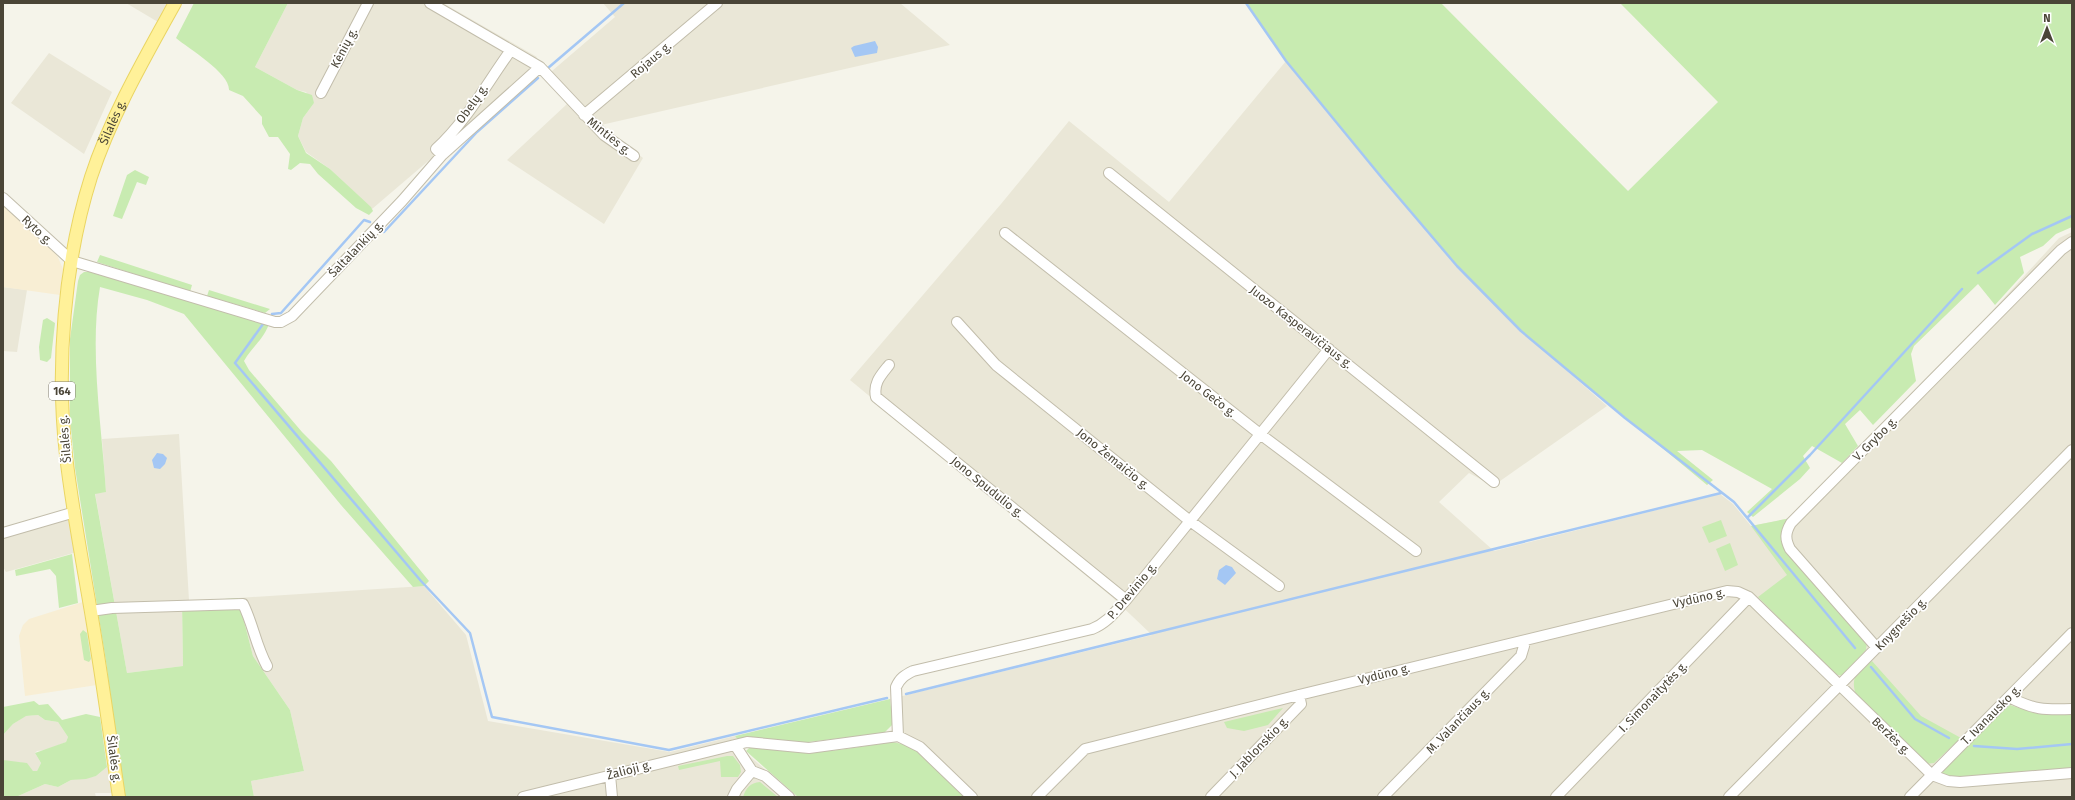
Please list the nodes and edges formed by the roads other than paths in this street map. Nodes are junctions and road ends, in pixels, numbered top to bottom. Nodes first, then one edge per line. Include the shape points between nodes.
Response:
1 (175, 3) edge
2 (368, 3) edge
3 (430, 3) edge
4 (717, 3) edge
5 (510, 50) junction
6 (540, 67) junction
7 (321, 93) dead end
8 (584, 115) junction
9 (442, 155) junction
10 (634, 156) dead end
11 (1109, 173) dead end
12 (3, 198) edge
13 (1005, 233) dead end
14 (2072, 242) edge
15 (72, 261) junction
16 (957, 322) dead end
17 (1329, 349) junction
18 (889, 365) dead end
19 (1260, 434) junction
20 (2072, 450) edge
21 (1494, 482) dead end
22 (75, 512) junction
23 (1190, 520) junction
24 (3, 533) edge
25 (1416, 551) dead end
26 (1279, 586) dead end
27 (1750, 597) junction
28 (1126, 600) junction
29 (90, 611) junction
30 (2072, 633) edge
31 (1522, 641) junction
32 (1878, 648) junction
33 (267, 666) dead end
34 (1840, 686) junction
35 (1299, 695) junction
36 (2009, 697) junction
37 (2072, 709) edge
38 (898, 736) junction
39 (735, 745) junction
40 (752, 771) junction
41 (2072, 773) edge
42 (610, 775) junction
43 (1932, 775) junction
44 (119, 797) edge
45 (523, 797) edge
46 (612, 797) edge
47 (733, 797) edge
48 (789, 797) edge
49 (972, 797) edge
50 (1037, 797) edge
51 (1211, 797) edge
52 (1384, 797) edge
53 (1556, 797) edge
54 (1729, 797) edge
55 (1910, 797) edge

1 - 15 main road, Šilalės g. / 164 via 111,124 91,178 79,221
2 - 7 street, Kėnių g.
3 - 5 street
4 - 8 street, Rojaus g.
5 - 6 street
5 - 9 street, Obelų g. via 459,123 436,149
6 - 8 street
6 - 9 street, Šaltalankių g.
8 - 10 street, Minties g. via 604,135
9 - 15 street, Šaltalankių g. via 402,201 292,316 281,322
11 - 17 street, Juozo Kasperavičiaus g.
12 - 15 street, Ryto g.
13 - 19 street, Jono Gečo g.
14 - 32 street, V. Grybo g. via 1999,312 1786,531 1790,549
15 - 22 main road, Šilalės g. / 164 via 62,355 62,390 66,455
16 - 23 street, Jono Žemaičio g. via 996,365
17 - 19 street, P. Drevinio g.
17 - 21 street, Juozo Kasperavičiaus g.
18 - 28 street, Jono Spudulio g. via 877,381 874,389 876,397
19 - 23 street, P. Drevinio g.
19 - 25 street, Jono Gečo g.
20 - 32 street, Knygnešio g.
22 - 24 street
22 - 29 main road, Šilalės g. / 164
23 - 26 street, Jono Žemaičio g.
23 - 28 street, P. Drevinio g.
27 - 31 street, Vydūno g. via 1727,591
27 - 34 street, Beržės g.
27 - 53 street, I. Simonaitytės g.
28 - 38 street, P. Drevinio g. via 1106,622 1092,629 913,671 906,675 899,680 896,687
29 - 33 street via 243,604 259,652
29 - 44 main road, Šilalės g. / 164
30 - 36 street, T. Ivanausko g.
31 - 35 street, Vydūno g.
31 - 52 street, M. Valančiaus g. via 1524,646 1521,656
32 - 34 street, Knygnešio g.
34 - 43 street, Beržės g.
34 - 54 street, Knygnešio g.
35 - 50 street, Vydūno g. via 1085,749
35 - 51 street, J. Jablonskio g. via 1298,707
36 - 37 street via 2028,707
36 - 43 street, T. Ivanausko g.
38 - 39 street, Žalioji g. via 809,748 759,742
38 - 49 street via 920,747
39 - 40 street
39 - 42 street, Žalioji g.
40 - 47 street
40 - 48 street via 765,776
41 - 43 street, Beržės g. via 1960,782
42 - 45 street, Žalioji g.
42 - 46 street
43 - 55 street, T. Ivanausko g.

